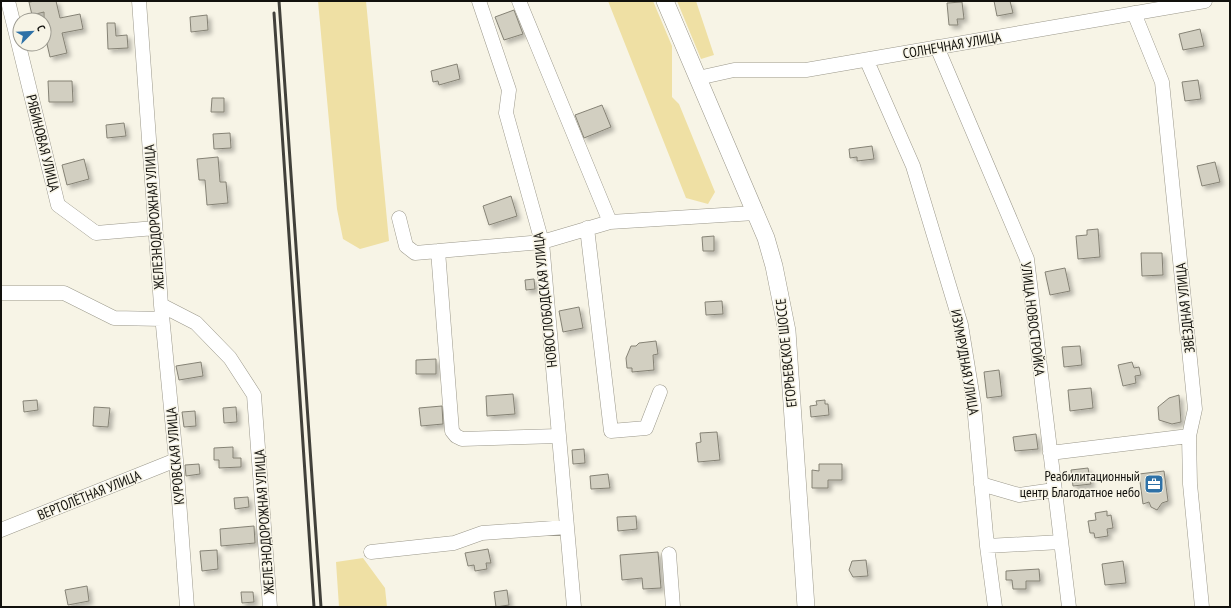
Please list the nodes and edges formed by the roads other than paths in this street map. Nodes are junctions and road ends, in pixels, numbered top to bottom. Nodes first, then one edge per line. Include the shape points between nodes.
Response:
1 (8, 1) edge
2 (139, 1) edge
3 (479, 1) edge
4 (518, 1) edge
5 (665, 1) edge
6 (1205, 1) edge
7 (1134, 13) junction
8 (937, 48) junction
9 (867, 61) junction
10 (698, 78) junction
11 (755, 213) junction
12 (399, 218) dead end
13 (610, 222) junction
14 (155, 228) junction
15 (587, 228) junction
16 (542, 242) junction
17 (438, 251) junction
18 (1, 293) edge
19 (161, 305) junction
20 (162, 319) junction
21 (660, 392) dead end
22 (558, 436) junction
23 (1189, 436) junction
24 (1050, 453) junction
25 (176, 460) junction
26 (981, 484) junction
27 (1054, 490) junction
28 (567, 527) junction
29 (1, 530) edge
30 (1061, 542) junction
31 (987, 546) junction
32 (371, 552) dead end
33 (669, 554) dead end
34 (187, 607) edge
35 (270, 607) edge
36 (574, 607) edge
37 (673, 607) edge
38 (806, 607) edge
39 (995, 607) edge
40 (1069, 607) edge
41 (1202, 607) edge

1 - 14 street, РЯБИНОВАЯ УЛИЦА via 58,205 96,233
2 - 14 street, ЖЕЛЕЗНОДОРОЖНАЯ УЛИЦА
3 - 16 street, НОВОСЛОБОДСКАЯ УЛИЦА via 509,90 506,113
4 - 13 street
5 - 10 main road, ЕГОРЬЕВСКОЕ ШОССЕ
6 - 7 street, СОЛНЕЧНАЯ УЛИЦА
7 - 8 street, СОЛНЕЧНАЯ УЛИЦА
7 - 23 street, ЗВЁЗДНАЯ УЛИЦА via 1162,82 1195,409
8 - 9 street, СОЛНЕЧНАЯ УЛИЦА
8 - 24 street, УЛИЦА НОВОСТРОЙКА via 1027,258
9 - 10 street, СОЛНЕЧНАЯ УЛИЦА via 797,71 734,70
9 - 26 street, ИЗУМРУДНАЯ УЛИЦА via 913,166 961,325 974,405
10 - 11 main road, ЕГОРЬЕВСКОЕ ШОССЕ
11 - 13 street
11 - 38 main road, ЕГОРЬЕВСКОЕ ШОССЕ via 772,259 787,332
12 - 17 street via 406,246 415,253
13 - 15 street
14 - 19 street, ЖЕЛЕЗНОДОРОЖНАЯ УЛИЦА
15 - 16 street
15 - 21 street via 611,431 646,428
16 - 17 street
16 - 22 street, НОВОСЛОБОДСКАЯ УЛИЦА
17 - 22 street via 452,431 462,440
18 - 20 street via 64,293 114,318
19 - 20 street, КУРОВСКАЯ УЛИЦА
19 - 35 street, ЖЕЛЕЗНОДОРОЖНАЯ УЛИЦА via 196,323 230,358 254,395
20 - 25 street, КУРОВСКАЯ УЛИЦА
22 - 28 street, НОВОСЛОБОДСКАЯ УЛИЦА
23 - 24 street
23 - 41 street, ЗВЁЗДНАЯ УЛИЦА via 1190,484
24 - 27 street, УЛИЦА НОВОСТРОЙКА
25 - 29 street, ВЕРТОЛЁТНАЯ УЛИЦА
25 - 34 street, КУРОВСКАЯ УЛИЦА
26 - 27 street via 1019,495
26 - 31 street, ИЗУМРУДНАЯ УЛИЦА
27 - 30 street, УЛИЦА НОВОСТРОЙКА
28 - 32 street via 482,534 454,543
28 - 36 street, НОВОСЛОБОДСКАЯ УЛИЦА
30 - 31 street
30 - 40 street, УЛИЦА НОВОСТРОЙКА
31 - 39 street, ИЗУМРУДНАЯ УЛИЦА
33 - 37 street

